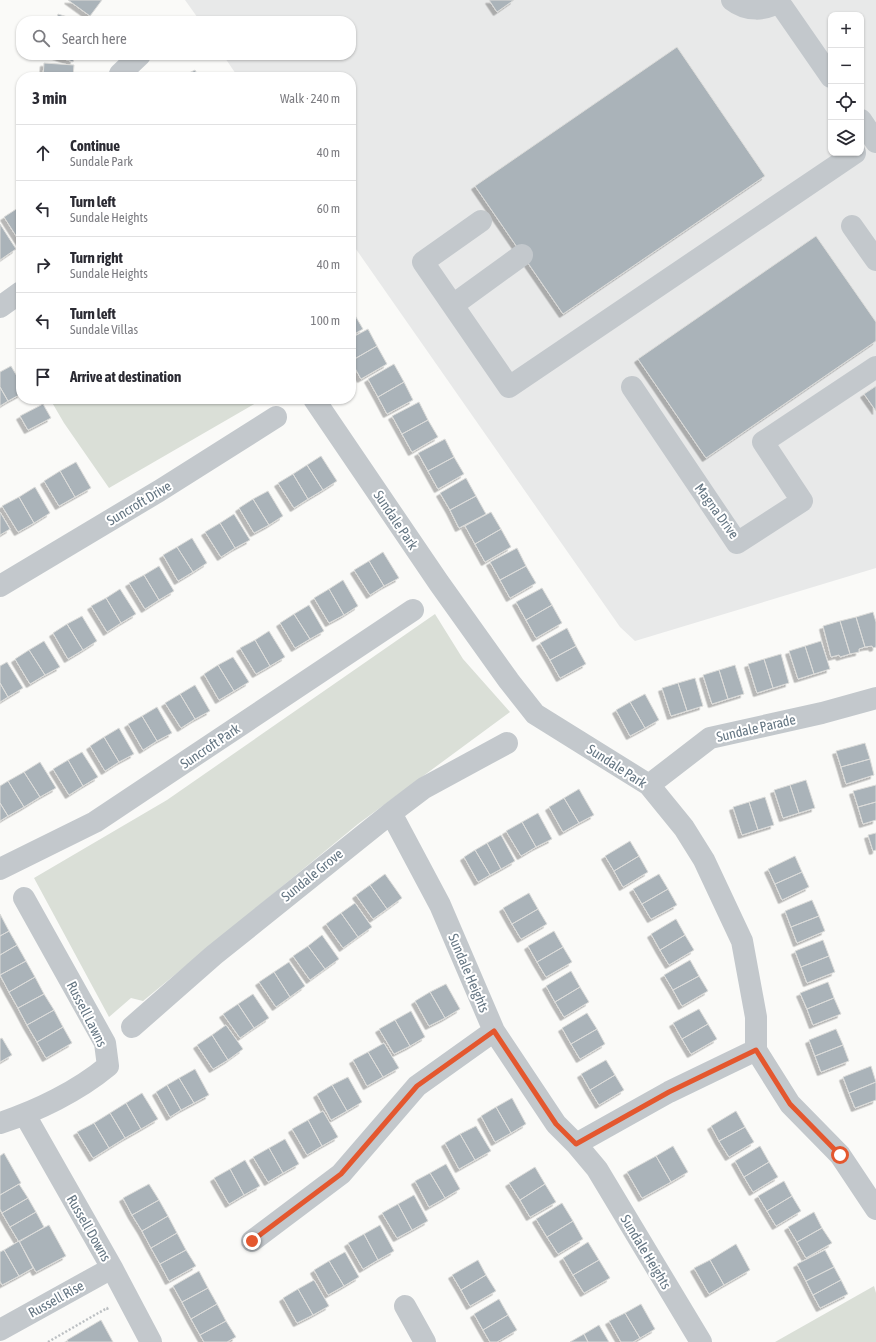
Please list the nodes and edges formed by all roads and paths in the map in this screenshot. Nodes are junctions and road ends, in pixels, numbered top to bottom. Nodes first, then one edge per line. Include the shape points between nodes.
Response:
1 (732, 0) edge
2 (779, 1) edge
3 (135, 60) edge
4 (122, 72) edge
5 (828, 73) edge
6 (864, 127) edge
7 (871, 143) edge
8 (851, 156) edge
9 (481, 221) dead end
10 (852, 226) dead end
11 (522, 255) dead end
12 (876, 260) edge
13 (16, 296) edge
14 (453, 305) junction
15 (0, 307) edge
16 (876, 367) edge
17 (632, 387) dead end
18 (317, 404) edge
19 (276, 417) dead end
20 (0, 586) edge
21 (413, 610) dead end
22 (876, 698) edge
23 (506, 744) dead end
24 (649, 785) junction
25 (391, 813) junction
26 (0, 869) edge
27 (24, 898) dead end
28 (132, 1027) dead end
29 (494, 1031) junction
30 (756, 1050) junction
31 (25, 1115) junction
32 (0, 1123) edge
33 (576, 1144) junction
34 (876, 1209) edge
35 (252, 1241) dead end
36 (112, 1268) junction
37 (405, 1306) dead end
38 (110, 1315) dead end
39 (0, 1330) edge
40 (708, 1341) edge
41 (48, 1342) edge
42 (151, 1342) edge
43 (425, 1342) edge

1 - 2 street via 756,10 768,8
2 - 5 street
3 - 4 street
6 - 7 street
8 - 14 street via 509,387
9 - 14 street via 423,262
10 - 12 street
11 - 14 street
13 - 15 street
16 - 17 street, Magna Drive via 763,442 802,501 737,543
18 - 24 street, Sundale Park via 439,583 535,714
19 - 20 street, Suncroft Drive via 160,491
21 - 26 street, Suncroft Park via 96,822
22 - 24 street, Sundale Parade via 710,738
23 - 25 street, Sundale Grove via 424,788
24 - 30 street, Sundale Park via 684,828 704,860 742,941 756,1017
25 - 28 street, Sundale Grove via 214,955
25 - 29 street, Sundale Heights via 440,905
27 - 31 street, Russell Lawns via 105,1043 108,1066 53,1101
29 - 33 street, Sundale Heights via 556,1124
29 - 35 street via 417,1086 341,1174
30 - 33 street via 669,1092
30 - 34 street via 790,1104 840,1155
31 - 32 street, Russell Lawns
31 - 36 street, Russell Downs
33 - 40 street, Sundale Heights via 596,1169
36 - 39 street, Russell Rise
36 - 42 street, Russell Downs
37 - 43 street
38 - 41 path via 107,1308

